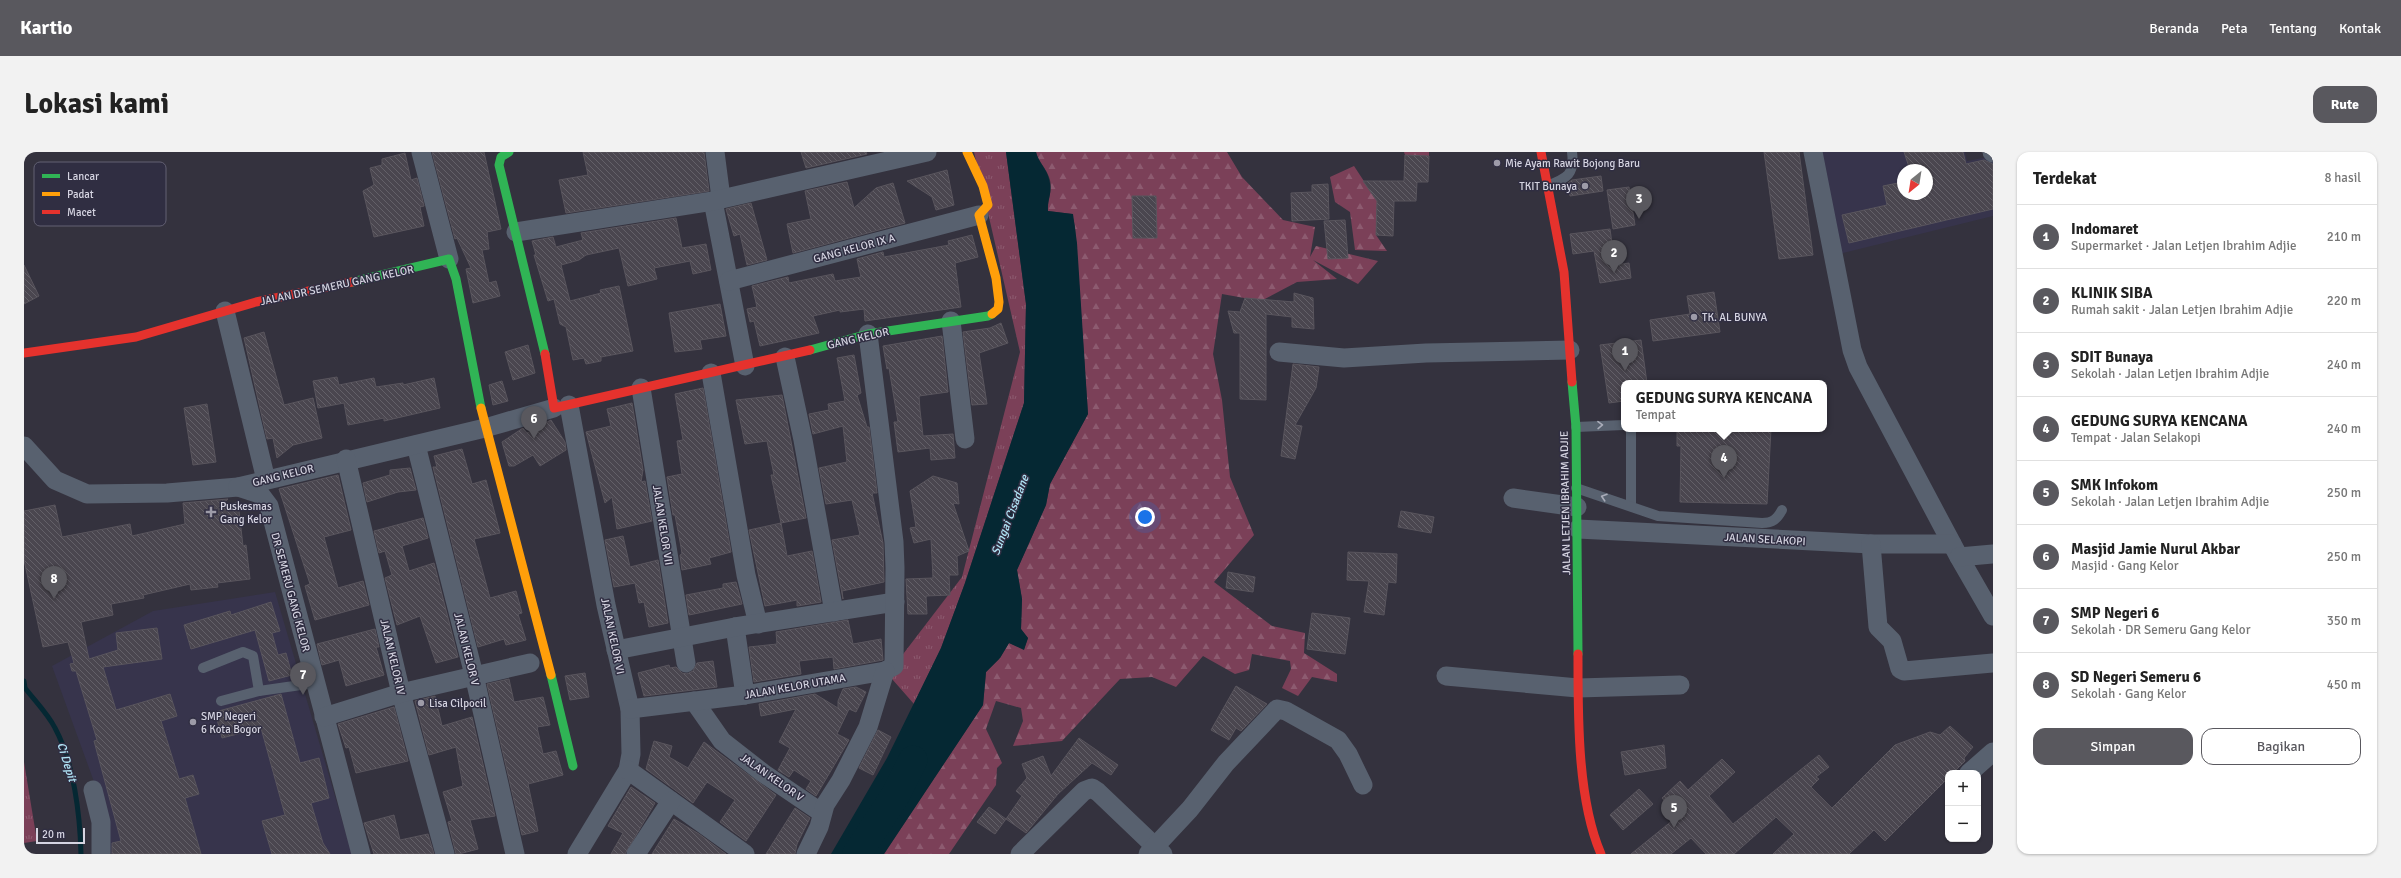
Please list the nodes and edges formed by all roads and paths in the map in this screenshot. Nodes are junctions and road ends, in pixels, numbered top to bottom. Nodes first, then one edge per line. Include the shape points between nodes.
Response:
1 (421, 152) edge
2 (509, 152) edge
3 (715, 152) edge
4 (927, 152) edge
5 (967, 152) edge
6 (1541, 152) edge
7 (1572, 152) edge
8 (1813, 152) edge
9 (1547, 186) junction
10 (717, 199) junction
11 (979, 215) junction
12 (516, 232) junction
13 (449, 259) junction
14 (729, 281) junction
15 (225, 312) junction
16 (951, 321) junction
17 (868, 334) junction
18 (1570, 350) junction
19 (1279, 352) dead end
20 (24, 354) edge
21 (785, 357) junction
22 (745, 366) junction
23 (710, 373) junction
24 (641, 388) junction
25 (562, 406) junction
26 (1621, 425) edge
27 (1576, 427) junction
28 (485, 428) junction
29 (1631, 432) edge
30 (965, 439) dead end
31 (416, 445) junction
32 (24, 446) edge
33 (346, 459) junction
34 (266, 480) junction
35 (238, 486) junction
36 (1576, 488) junction
37 (1513, 498) dead end
38 (1631, 506) junction
39 (1577, 507) junction
40 (1782, 510) dead end
41 (1578, 529) junction
42 (1871, 544) junction
43 (1956, 550) junction
44 (1993, 554) edge
45 (895, 602) junction
46 (1992, 611) edge
47 (834, 612) junction
48 (758, 624) junction
49 (735, 626) junction
50 (681, 637) junction
51 (616, 650) junction
52 (530, 663) dead end
53 (686, 663) dead end
54 (1993, 663) edge
55 (203, 668) dead end
56 (886, 671) junction
57 (474, 675) junction
58 (1446, 676) dead end
59 (315, 683) junction
60 (1680, 685) dead end
61 (1578, 688) junction
62 (259, 691) junction
63 (401, 693) junction
64 (745, 695) junction
65 (221, 701) dead end
66 (694, 701) junction
67 (630, 709) junction
68 (324, 717) junction
69 (1993, 752) edge
70 (573, 766) dead end
71 (628, 770) junction
72 (1972, 770) edge
73 (1363, 785) dead end
74 (93, 790) dead end
75 (671, 801) junction
76 (822, 813) junction
77 (726, 849) edge
78 (1155, 852) edge
79 (101, 854) edge
80 (361, 854) edge
81 (445, 854) edge
82 (515, 854) edge
83 (577, 854) edge
84 (636, 854) edge
85 (745, 854) edge
86 (806, 854) edge
87 (1020, 854) edge
88 (1601, 854) edge

1 - 13 street
2 - 12 street via 501,157 499,165
3 - 10 street
4 - 10 street
5 - 11 street via 984,186 988,205
6 - 9 street, JALAN LETJEN IBRAHIM ADJIE
7 - 9 lane via 1574,166 1570,174
8 - 43 street via 1852,350 1858,367
9 - 18 street, JALAN LETJEN IBRAHIM ADJIE via 1564,272
10 - 12 street
10 - 14 street
11 - 14 street, GANG KELOR IX A
11 - 16 street, GANG KELOR via 999,285 1000,302 998,309 988,316
12 - 25 street via 544,350
13 - 15 street, JALAN DR SEMERU GANG KELOR via 398,273 256,302
13 - 28 street via 456,279
14 - 22 street
15 - 20 street, JALAN DR SEMERU GANG KELOR via 136,337
15 - 34 street
16 - 17 street, GANG KELOR
16 - 30 street
17 - 21 street, GANG KELOR
17 - 45 street via 894,542
18 - 19 street via 1426,353 1344,358
18 - 27 street, JALAN LETJEN IBRAHIM ADJIE
21 - 22 street, GANG KELOR
21 - 47 street via 803,440
22 - 23 street, GANG KELOR
23 - 24 street, GANG KELOR
23 - 48 street via 746,575
24 - 25 street, GANG KELOR
24 - 50 street, JALAN KELOR VII
25 - 28 street, GANG KELOR
25 - 51 street, JALAN KELOR VI
27 -> 26 lane
27 - 36 street, JALAN LETJEN IBRAHIM ADJIE
28 - 31 street, GANG KELOR
28 - 70 street via 548,658
29 - 38 lane
31 - 33 street, GANG KELOR
31 - 57 street, JALAN KELOR V
32 - 35 street, GANG KELOR via 55,480 87,494 167,493
33 - 34 street, GANG KELOR
33 - 63 street, JALAN KELOR IV
34 - 35 street, GANG KELOR
35 - 59 street, DR SEMERU GANG KELOR via 260,494 269,506
38 -> 36 lane
36 - 39 street, JALAN LETJEN IBRAHIM ADJIE
37 - 39 street
38 - 40 lane via 1658,516 1762,524 1771,523 1778,518
39 - 41 street, JALAN LETJEN IBRAHIM ADJIE
41 - 42 street, JALAN SELAKOPI
41 - 61 street, JALAN LETJEN IBRAHIM ADJIE
42 - 43 street, JALAN SELAKOPI
42 - 54 street via 1878,628 1892,641 1900,669 1904,671
43 - 44 street, JALAN SELAKOPI
43 - 46 street
45 - 47 street
45 - 56 street via 894,666
47 - 48 street
48 - 49 street
49 - 50 street
49 - 64 street
50 - 51 street
50 - 53 street, JALAN KELOR VII
51 - 67 street, JALAN KELOR VI
52 - 57 street
55 - 62 lane via 247,652 253,656
56 - 64 street, JALAN KELOR UTAMA
56 - 76 street via 868,727
57 - 63 street
57 - 82 street, JALAN KELOR V
58 - 61 street
59 - 62 lane
59 - 68 street, DR SEMERU GANG KELOR
60 - 61 street
61 - 88 street, JALAN LETJEN IBRAHIM ADJIE via 1584,791 1594,838
62 - 65 lane
63 - 68 street
63 - 81 street, JALAN KELOR IV
64 - 66 street, JALAN KELOR UTAMA
66 - 67 street, JALAN KELOR UTAMA
66 - 76 street, JALAN KELOR V via 722,741 763,773
67 - 71 street, JALAN KELOR VI via 631,754
68 - 80 street, DR SEMERU GANG KELOR
69 - 72 street
71 - 75 street
71 - 83 street, JALAN KELOR VI
73 - 78 street via 1338,740 1286,711 1277,709 1226,763
74 - 79 street via 102,822
75 - 77 street
75 - 84 street
76 - 86 street via 819,827
77 - 85 street
78 - 87 street via 1098,792 1088,789

